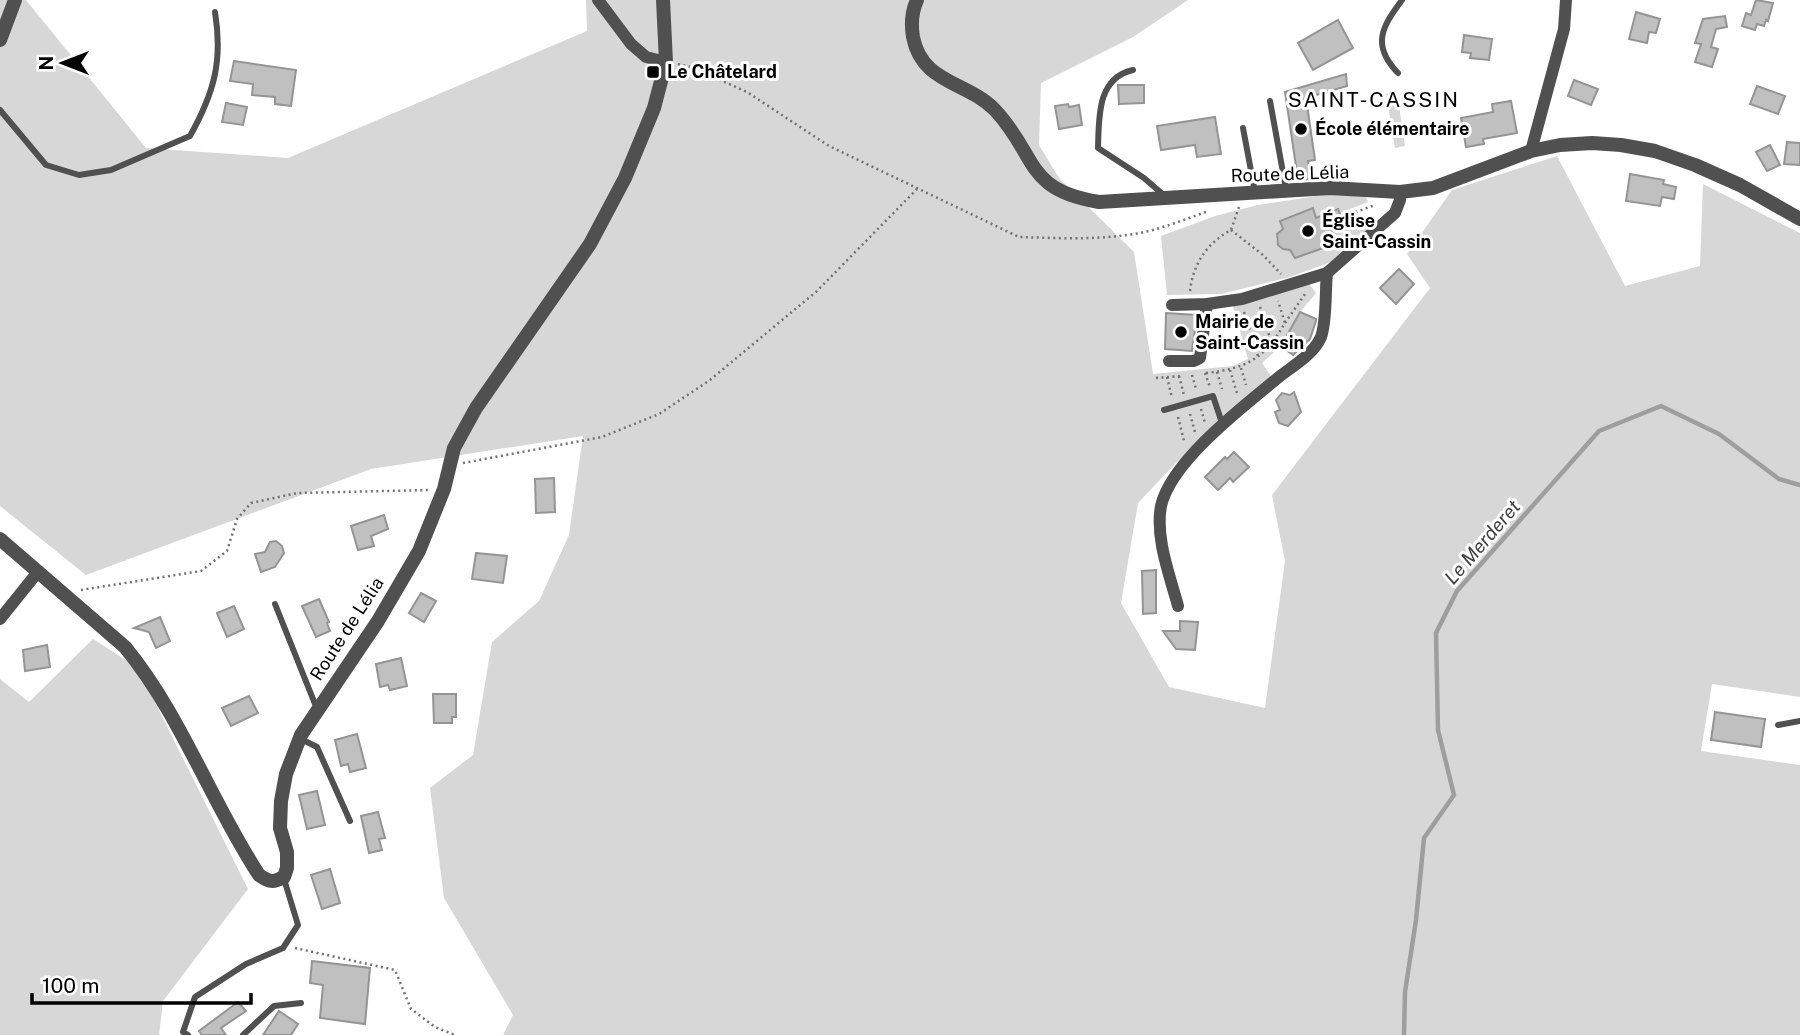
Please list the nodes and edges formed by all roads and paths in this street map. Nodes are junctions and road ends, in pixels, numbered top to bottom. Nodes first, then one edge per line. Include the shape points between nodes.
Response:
1 (15, 0) edge
2 (598, 0) edge
3 (663, 0) edge
4 (917, 0) edge
5 (1402, 0) edge
6 (1566, 0) edge
7 (215, 12) dead end
8 (0, 40) edge
9 (666, 62) junction
10 (1133, 70) dead end
11 (1398, 73) dead end
12 (1270, 101) dead end
13 (0, 110) edge
14 (1243, 128) dead end
15 (1531, 151) junction
16 (918, 189) junction
17 (1287, 191) junction
18 (1401, 192) junction
19 (1250, 196) junction
20 (1168, 198) junction
21 (1213, 210) dead end
22 (1800, 219) edge
23 (1231, 230) junction
24 (1327, 273) junction
25 (1287, 291) junction
26 (1297, 294) dead end
27 (1277, 301) junction
28 (1206, 304) junction
29 (1172, 305) dead end
30 (1188, 305) junction
31 (1260, 307) junction
32 (1285, 323) junction
33 (1272, 344) junction
34 (1258, 356) junction
35 (1169, 361) dead end
36 (1241, 367) junction
37 (1230, 370) junction
38 (1217, 372) junction
39 (1192, 375) dead end
40 (1156, 378) dead end
41 (1247, 388) dead end
42 (1223, 392) dead end
43 (1213, 396) junction
44 (1238, 396) dead end
45 (1164, 410) dead end
46 (1223, 426) junction
47 (450, 466) junction
48 (444, 489) junction
49 (0, 539) edge
50 (37, 573) junction
51 (62, 593) junction
52 (275, 604) dead end
53 (1178, 606) dead end
54 (0, 619) edge
55 (317, 709) junction
56 (1800, 721) edge
57 (1778, 725) dead end
58 (300, 738) junction
59 (350, 821) dead end
60 (284, 877) junction
61 (285, 945) junction
62 (301, 1003) dead end
63 (188, 1035) edge
64 (243, 1035) edge
65 (454, 1035) edge

1 - 8 street
2 - 9 street via 631,44 646,57
3 - 9 street, Route de Lélia
4 - 20 street, Route de Lélia via 913,34 923,62 936,75 993,108 1048,184 1075,198 1099,202
5 - 11 lane via 1383,25 1383,52
6 - 15 street via 1564,29
7 - 13 lane via 220,42 216,68 190,136 111,170 79,175 46,165
9 - 16 path via 691,67 747,92 829,146
9 - 47 street, Route de Lélia via 645,133 590,244 476,408 454,448
10 - 20 lane via 1107,85 1098,122 1098,148
12 - 17 lane
14 - 19 lane
15 - 18 street, Route de Lélia via 1433,188
15 - 22 street, Route de Lélia via 1592,144 1655,152 1740,185
16 - 21 path via 1019,237 1128,235
16 - 47 path via 817,291 709,380 659,414 602,437
17 - 18 street, Route de Lélia
17 - 19 street, Route de Lélia
18 - 24 street via 1395,213
19 - 20 street, Route de Lélia
19 - 23 path
23 - 25 path via 1279,271
23 - 30 path via 1203,252 1191,281
24 - 25 street
24 - 46 street via 1323,329 1316,345
25 - 27 path
25 - 28 street
26 - 32 path via 1307,291
27 - 31 path
27 - 32 path
28 - 30 street
28 - 35 street via 1200,358
29 - 30 street
31 - 33 path
31 - 34 path via 1244,312
32 - 33 path
33 - 34 path
34 - 36 path
36 - 37 path
36 - 41 path
37 - 38 path
37 - 44 path
38 - 42 path
38 - 43 path via 1206,373
39 - 40 path
43 - 45 lane
43 - 46 lane
46 - 53 street via 1177,473 1161,507 1163,549
47 - 48 street, Route de Lélia
48 - 51 path via 297,493 251,503 237,519 227,551 201,571
48 - 55 street, Route de Lélia via 419,551
49 - 50 street
50 - 51 street
50 - 54 street
51 - 60 street via 138,662 259,875 268,882
52 - 55 lane
55 - 58 street, Route de Lélia
56 - 57 lane
58 - 59 lane via 317,747
58 - 60 street, Route de Lélia via 281,801 280,828 287,852
60 - 61 lane via 298,925
61 - 63 lane via 195,997 183,1032
61 - 65 path via 395,970 411,1009
62 - 64 lane via 274,1006

